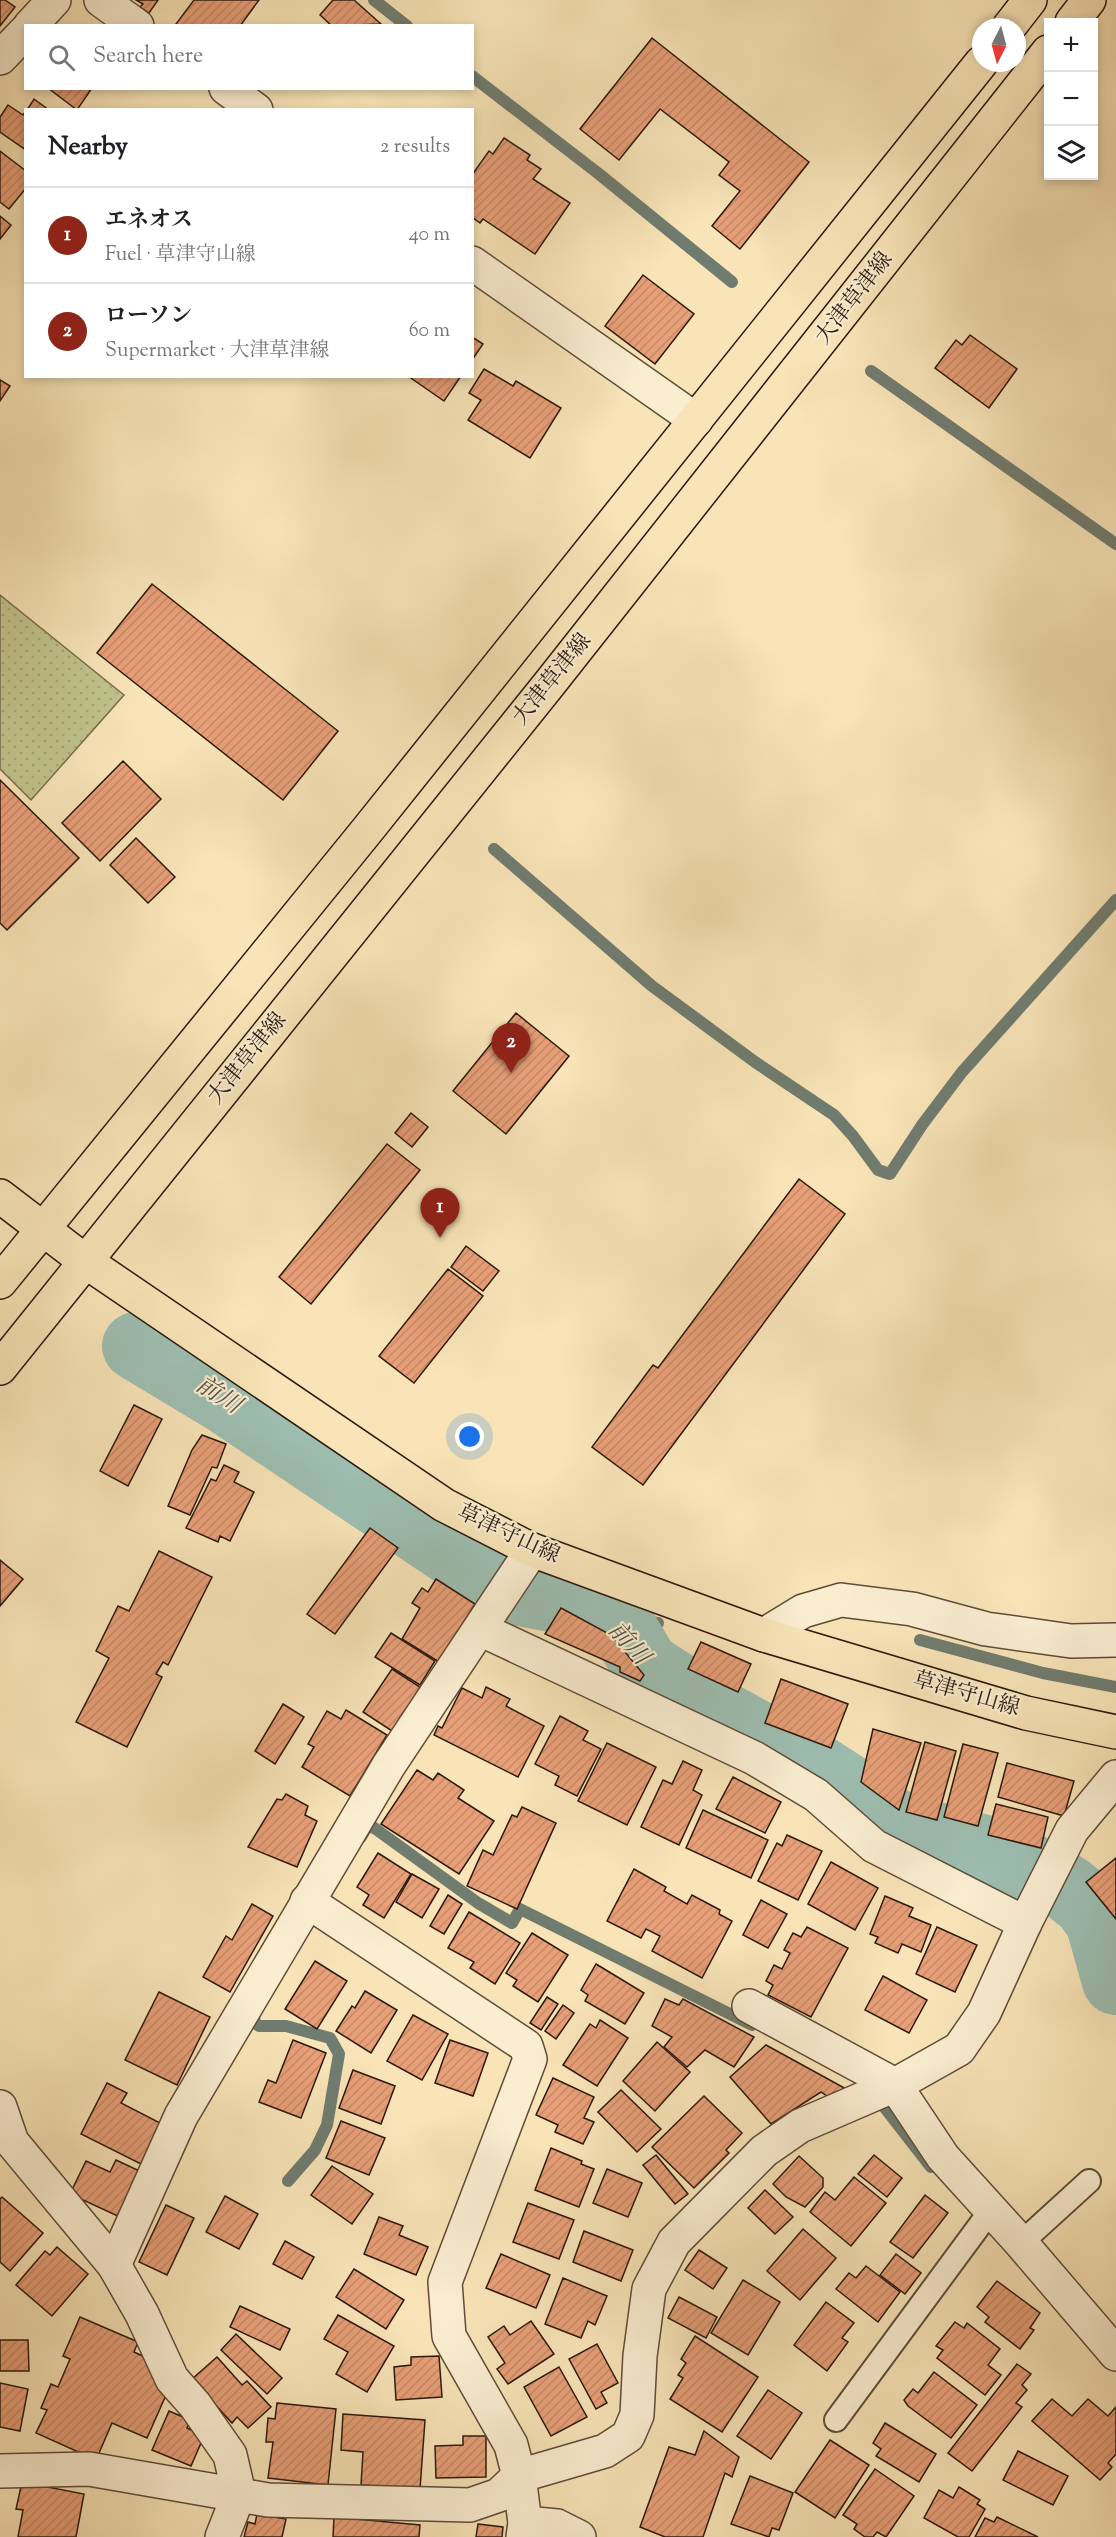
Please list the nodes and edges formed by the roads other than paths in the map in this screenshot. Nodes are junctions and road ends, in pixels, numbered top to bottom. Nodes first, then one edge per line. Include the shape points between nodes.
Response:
1 (54, 0) edge
2 (101, 0) edge
3 (1029, 0) edge
4 (1089, 0) edge
5 (1016, 18) edge
6 (1075, 18) edge
7 (32, 24) edge
8 (134, 24) edge
9 (24, 33) edge
10 (1044, 57) edge
11 (0, 58) edge
12 (974, 72) edge
13 (229, 90) edge
14 (253, 108) edge
15 (474, 263) edge
16 (696, 420) junction
17 (0, 1196) edge
18 (44, 1228) junction
19 (85, 1262) junction
20 (0, 1282) edge
21 (0, 1368) edge
22 (532, 1550) junction
23 (480, 1629) junction
24 (764, 1635) junction
25 (1116, 1640) edge
26 (1116, 1732) edge
27 (1116, 1778) edge
28 (307, 1901) junction
29 (1025, 1923) junction
30 (749, 2006) dead end
31 (895, 2085) junction
32 (0, 2107) edge
33 (6, 2147) edge
34 (1089, 2181) dead end
35 (991, 2210) junction
36 (1021, 2243) junction
37 (114, 2265) junction
38 (1116, 2354) edge
39 (836, 2420) dead end
40 (0, 2471) edge
41 (519, 2476) junction
42 (239, 2494) junction
43 (524, 2530) edge
44 (222, 2537) edge
45 (579, 2537) edge

1 - 7 street
2 - 8 street
3 - 5 main road
4 - 6 main road
9 - 11 street
10 - 19 main road, 大津草津線 via 558,674
12 - 16 main road
13 - 14 street
15 - 16 street
16 - 18 main road
17 - 18 main road
18 - 19 main road
18 - 20 main road
19 - 21 main road
19 - 22 main road, 草津守山線 via 444,1505
22 - 23 street
22 - 24 main road, 草津守山線
23 - 28 street via 389,1766
23 - 29 street via 754,1758 816,1794 874,1846
24 - 25 street via 803,1611 841,1600 912,1609 986,1629 1071,1641
24 - 26 main road, 草津守山線 via 1026,1713
27 - 29 street via 1072,1830
28 - 37 street via 181,2116
28 - 41 street via 526,2046 530,2058 445,2282 449,2336 511,2445
29 - 31 street via 984,2013 959,2049
30 - 31 street
31 - 35 street via 943,2157
31 - 41 street via 800,2126 764,2151 698,2216 674,2242 649,2289 637,2415 628,2436 605,2451
32 - 33 street
33 - 37 street
34 - 36 lane
35 - 36 street
35 - 39 lane
36 - 38 street
37 - 42 street via 172,2379 230,2455
40 - 42 street via 89,2469
41 - 42 street via 499,2495 470,2505 268,2500
41 - 43 street
42 - 44 street
43 - 45 street via 557,2526

